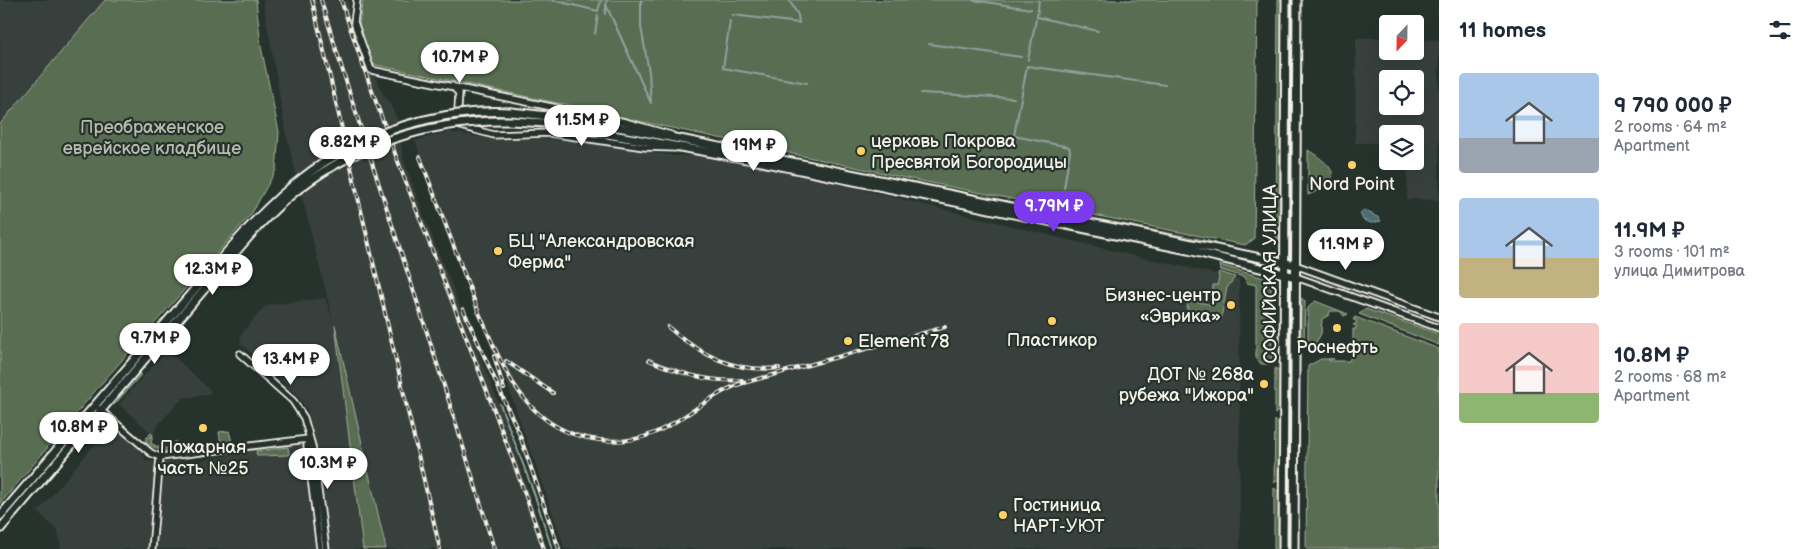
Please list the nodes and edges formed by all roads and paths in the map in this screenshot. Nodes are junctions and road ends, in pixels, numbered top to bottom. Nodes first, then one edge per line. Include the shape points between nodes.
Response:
1 (357, 0) edge
2 (1286, 0) edge
3 (1297, 0) edge
4 (452, 86) junction
5 (475, 90) junction
6 (459, 99) junction
7 (680, 139) junction
8 (687, 147) junction
9 (1285, 263) junction
10 (1296, 265) junction
11 (215, 271) junction
12 (1285, 274) junction
13 (1296, 277) junction
14 (1439, 317) edge
15 (1439, 328) edge
16 (240, 354) dead end
17 (94, 405) junction
18 (101, 411) junction
19 (308, 438) junction
20 (160, 457) junction
21 (0, 516) edge
22 (0, 529) edge
23 (152, 549) edge
24 (320, 549) edge
25 (326, 549) edge
26 (1283, 549) edge
27 (1294, 549) edge

1 - 4 street via 354,22 370,70
2 - 9 main road, СОФИЙСКАЯ УЛИЦА
3 - 10 main road, СОФИЙСКАЯ УЛИЦА
4 - 5 street
4 - 6 street via 457,89
5 - 6 street via 466,92
5 - 7 street via 641,125
6 - 8 street via 457,124 478,132 500,136 556,134 644,147
7 - 9 main road
7 - 11 main road, bridge via 550,115 512,112 428,119 399,127 319,166 280,197
8 - 11 main road, bridge via 546,123 476,122 425,129 381,143 315,178 284,202
8 - 12 main road via 1188,250
9 - 10 main road
9 - 12 main road, СОФИЙСКАЯ УЛИЦА
10 - 13 main road, СОФИЙСКАЯ УЛИЦА
10 - 14 street
11 - 17 main road via 185,299
11 - 18 main road via 192,304
12 - 13 main road
12 - 26 main road, СОФИЙСКАЯ УЛИЦА
13 - 15 street
13 - 27 main road, СОФИЙСКАЯ УЛИЦА
16 - 19 street via 298,407
17 - 18 street
17 - 21 main road
18 - 20 street
18 - 22 main road
19 - 20 street
19 - 24 street
19 - 25 street via 312,446
20 - 23 street

